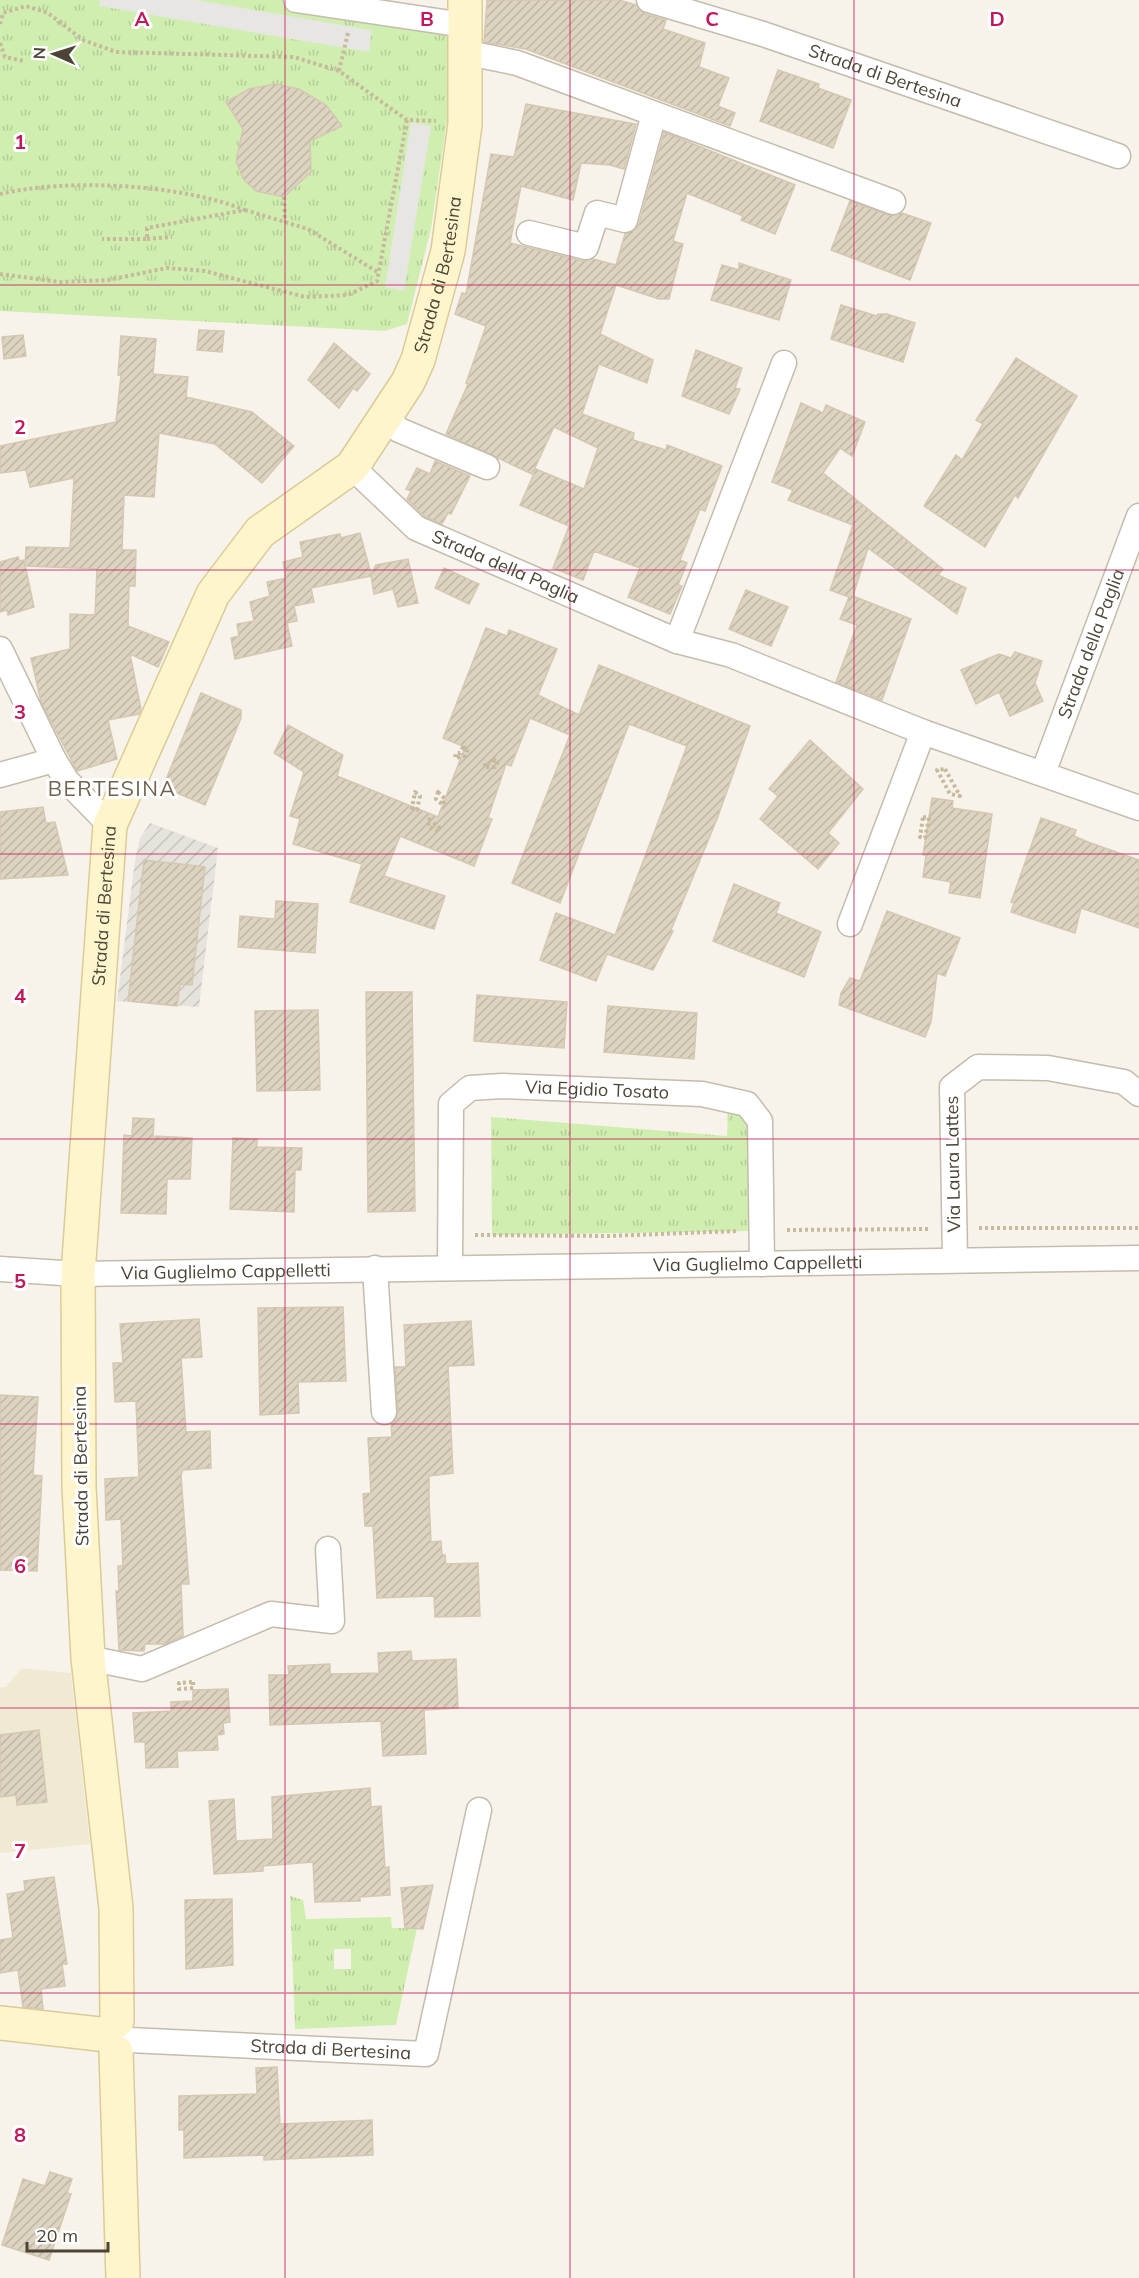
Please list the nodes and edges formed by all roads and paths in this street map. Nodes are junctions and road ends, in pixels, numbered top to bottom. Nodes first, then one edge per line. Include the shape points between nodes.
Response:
1 (296, 0) edge
2 (649, 0) edge
3 (353, 9) junction
4 (0, 24) edge
5 (464, 26) edge
6 (0, 43) edge
7 (24, 61) dead end
8 (339, 71) junction
9 (654, 114) junction
10 (1118, 156) dead end
11 (0, 194) edge
12 (284, 197) dead end
13 (893, 202) dead end
14 (245, 210) junction
15 (285, 222) junction
16 (529, 233) dead end
17 (172, 237) dead end
18 (102, 239) dead end
19 (147, 239) junction
20 (379, 273) junction
21 (0, 274) edge
22 (784, 363) dead end
23 (386, 417) junction
24 (487, 466) dead end
25 (352, 467) junction
26 (1139, 516) edge
27 (677, 641) junction
28 (0, 649) edge
29 (922, 732) junction
30 (54, 760) junction
31 (1042, 772) junction
32 (0, 775) edge
33 (950, 794) joint
34 (1139, 808) edge
35 (110, 825) junction
36 (920, 837) joint
37 (850, 924) dead end
38 (1139, 1094) edge
39 (1139, 1227) edge
40 (954, 1228) junction
41 (762, 1230) junction
42 (450, 1235) junction
43 (1139, 1258) edge
44 (955, 1260) junction
45 (762, 1264) junction
46 (375, 1268) junction
47 (450, 1268) junction
48 (0, 1269) edge
49 (78, 1274) junction
50 (384, 1412) dead end
51 (328, 1549) dead end
52 (88, 1658) junction
53 (479, 1810) dead end
54 (0, 2023) edge
55 (115, 2037) junction
56 (123, 2278) edge

1 - 3 street
2 - 10 street, Strada di Bertesina via 763,34
3 - 5 street
3 - 8 path
4 - 8 path via 3,13 26,6 48,13 83,40 116,52 284,56
5 - 9 street via 517,63
5 - 23 street, Strada di Bertesina via 465,124 448,251 418,360
6 - 7 path via 5,57
8 - 20 path via 407,120
9 - 13 street
9 - 16 street via 625,220 597,213 586,247
11 - 14 path via 32,186 136,188 225,202
12 - 15 path
14 - 15 path
14 - 19 path via 147,228
15 - 20 path via 308,229
17 - 19 path
18 - 19 path
20 - 21 path via 377,281 348,295 305,297 206,271 167,268 108,280 60,282
22 - 27 street
23 - 24 street via 399,430
23 - 25 street, Strada di Bertesina
25 - 27 street, Strada della Paglia via 416,528
25 - 35 street, Strada di Bertesina via 260,532 213,594
26 - 31 street, Strada della Paglia
27 - 29 street, Strada della Paglia via 731,655
28 - 30 street
29 - 31 street, Strada della Paglia
29 - 37 street
30 - 32 street
30 - 35 street via 67,781
31 - 34 street, Strada della Paglia
33 - 33 path via 941,778 937,770 945,769 960,796
35 - 49 street, Strada di Bertesina
36 - 36 path via 923,817 929,818 925,838
38 - 40 street, Via Laura Lattes via 1124,1082 1048,1068 978,1067 952,1087
39 - 40 path
40 - 41 path
40 - 44 street, Via Laura Lattes
41 - 42 path via 609,1236
41 - 42 street, Via Egidio Tosato via 760,1121 747,1104 702,1094 502,1086 470,1088 451,1104
41 - 45 street, Via Egidio Tosato
42 - 47 street, Via Egidio Tosato
43 - 44 street, Via Guglielmo Cappelletti
44 - 45 street, Via Guglielmo Cappelletti
45 - 47 street, Via Guglielmo Cappelletti
46 - 47 street, Via Guglielmo Cappelletti
46 - 49 street, Via Guglielmo Cappelletti
46 - 50 street
48 - 49 street
49 - 52 street, Strada di Bertesina via 79,1487
51 - 52 street via 332,1621 271,1614 142,1670
52 - 55 street, Strada di Bertesina via 116,1908
53 - 55 street, Strada di Bertesina via 426,2054
54 - 55 street
55 - 56 street, Strada di Bertesina

